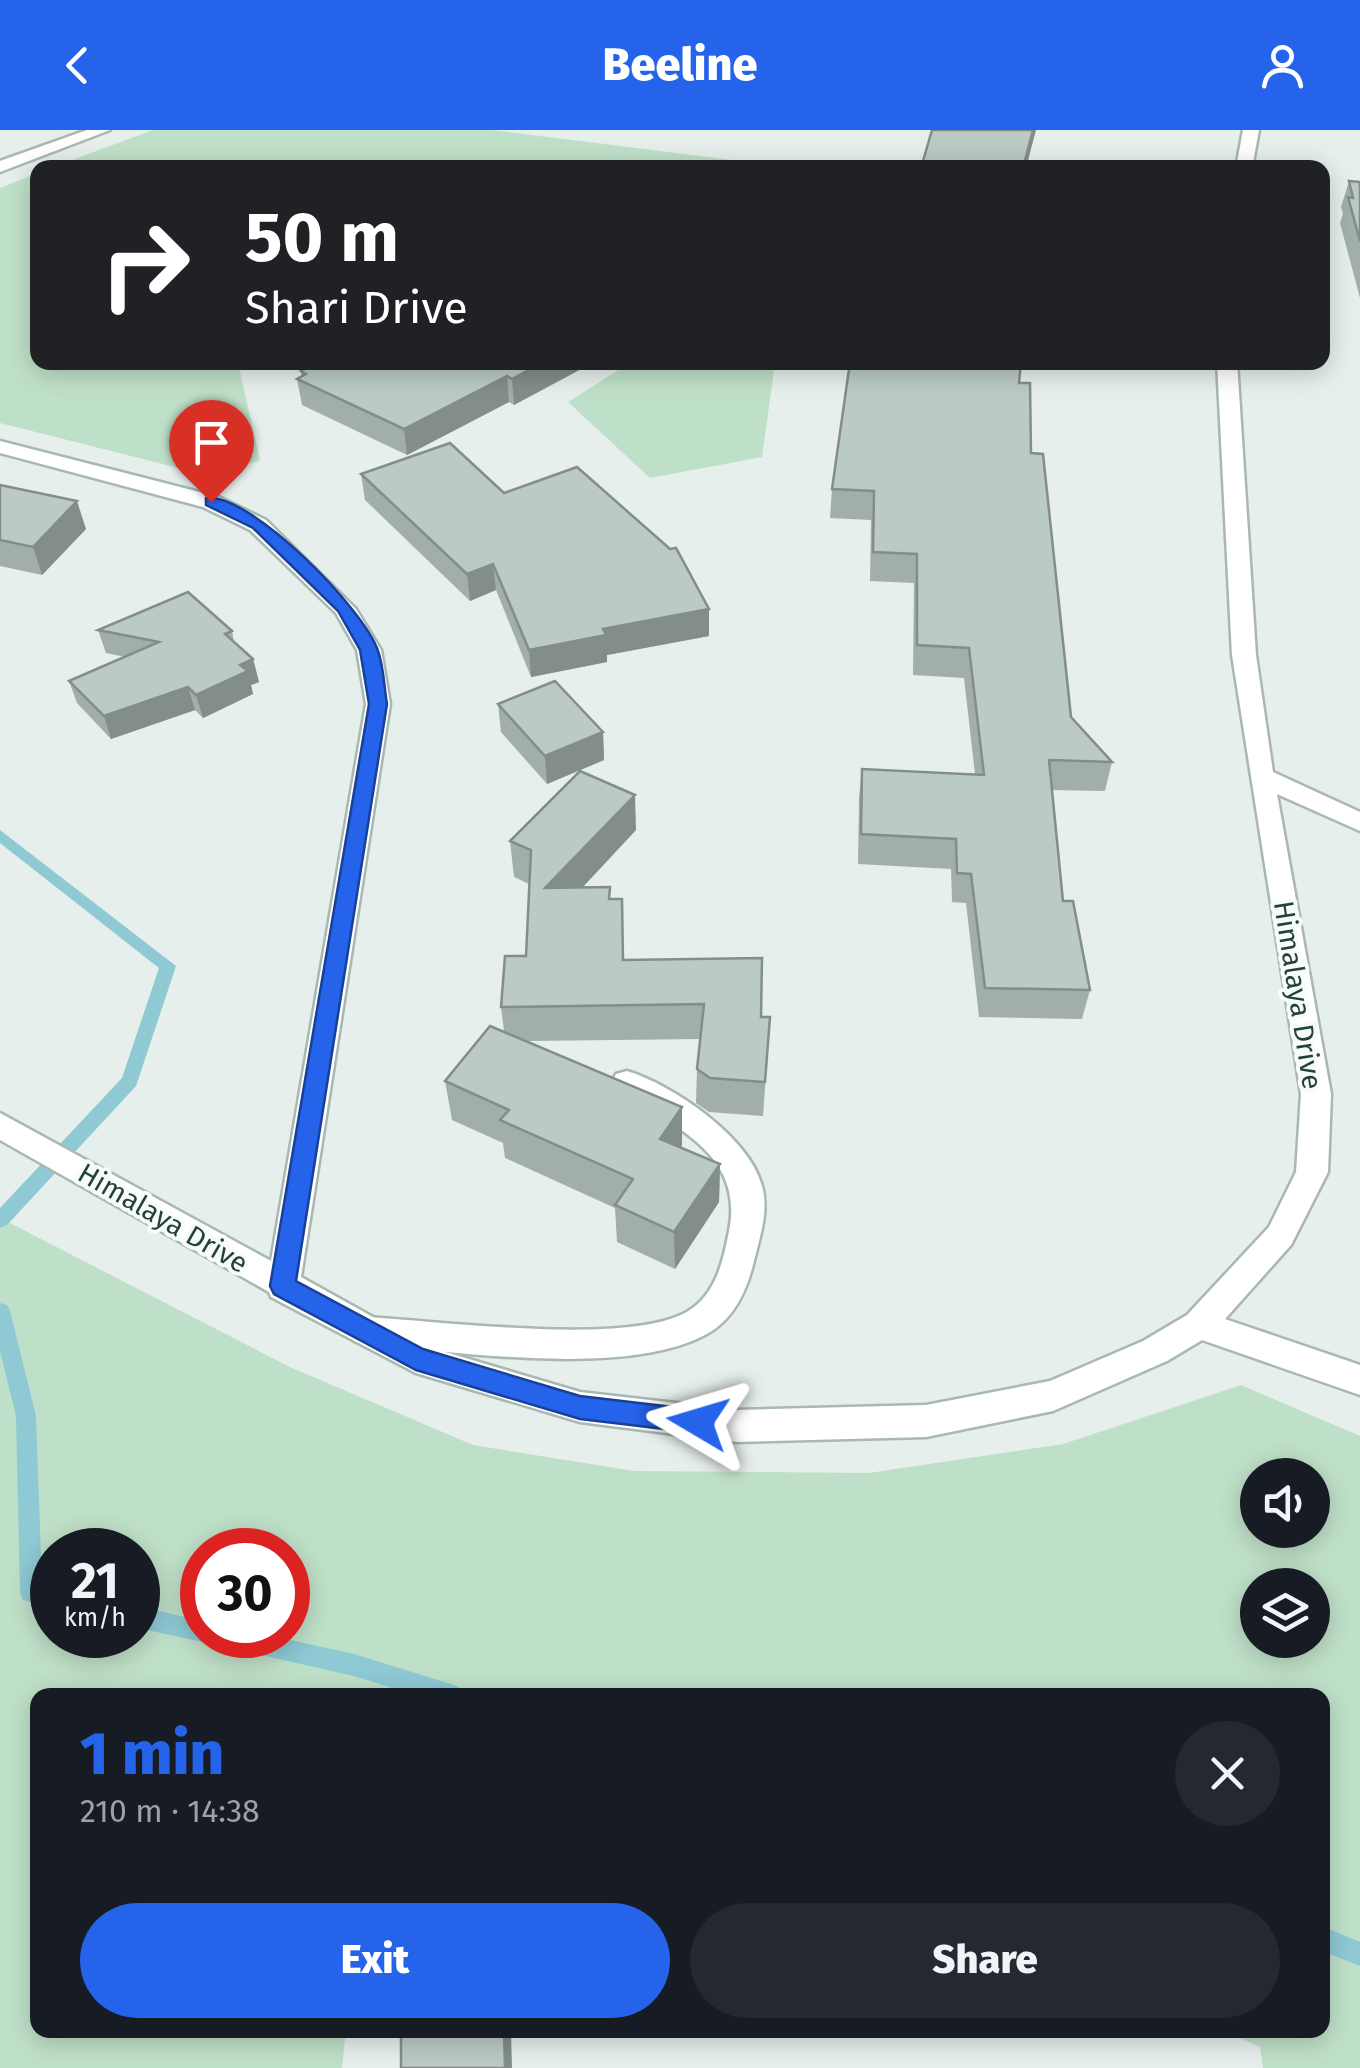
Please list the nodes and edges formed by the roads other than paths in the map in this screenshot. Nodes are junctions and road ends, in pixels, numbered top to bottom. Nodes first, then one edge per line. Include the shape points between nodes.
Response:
1 (102, 130) edge
2 (1250, 130) edge
3 (1245, 160) edge
4 (0, 167) edge
5 (1228, 370) edge
6 (0, 447) edge
7 (1260, 777) junction
8 (1360, 822) edge
9 (627, 1082) edge
10 (0, 1125) edge
11 (282, 1286) junction
12 (1198, 1326) junction
13 (366, 1331) junction
14 (1360, 1380) edge

1 - 4 street
2 - 3 street
5 - 7 street, Himalaya Drive via 1244,655
6 - 11 street via 211,502 258,524 345,609 369,650 378,704
7 - 8 street
7 - 12 street, Himalaya Drive via 1316,1094 1312,1172 1280,1236
9 - 13 street via 726,1147 743,1169 746,1236 725,1298 694,1324 635,1339
10 - 11 street, Himalaya Drive
11 - 13 street, Himalaya Drive
12 - 13 street, Himalaya Drive via 1053,1396 926,1421 738,1426 580,1407 416,1358
12 - 14 street

